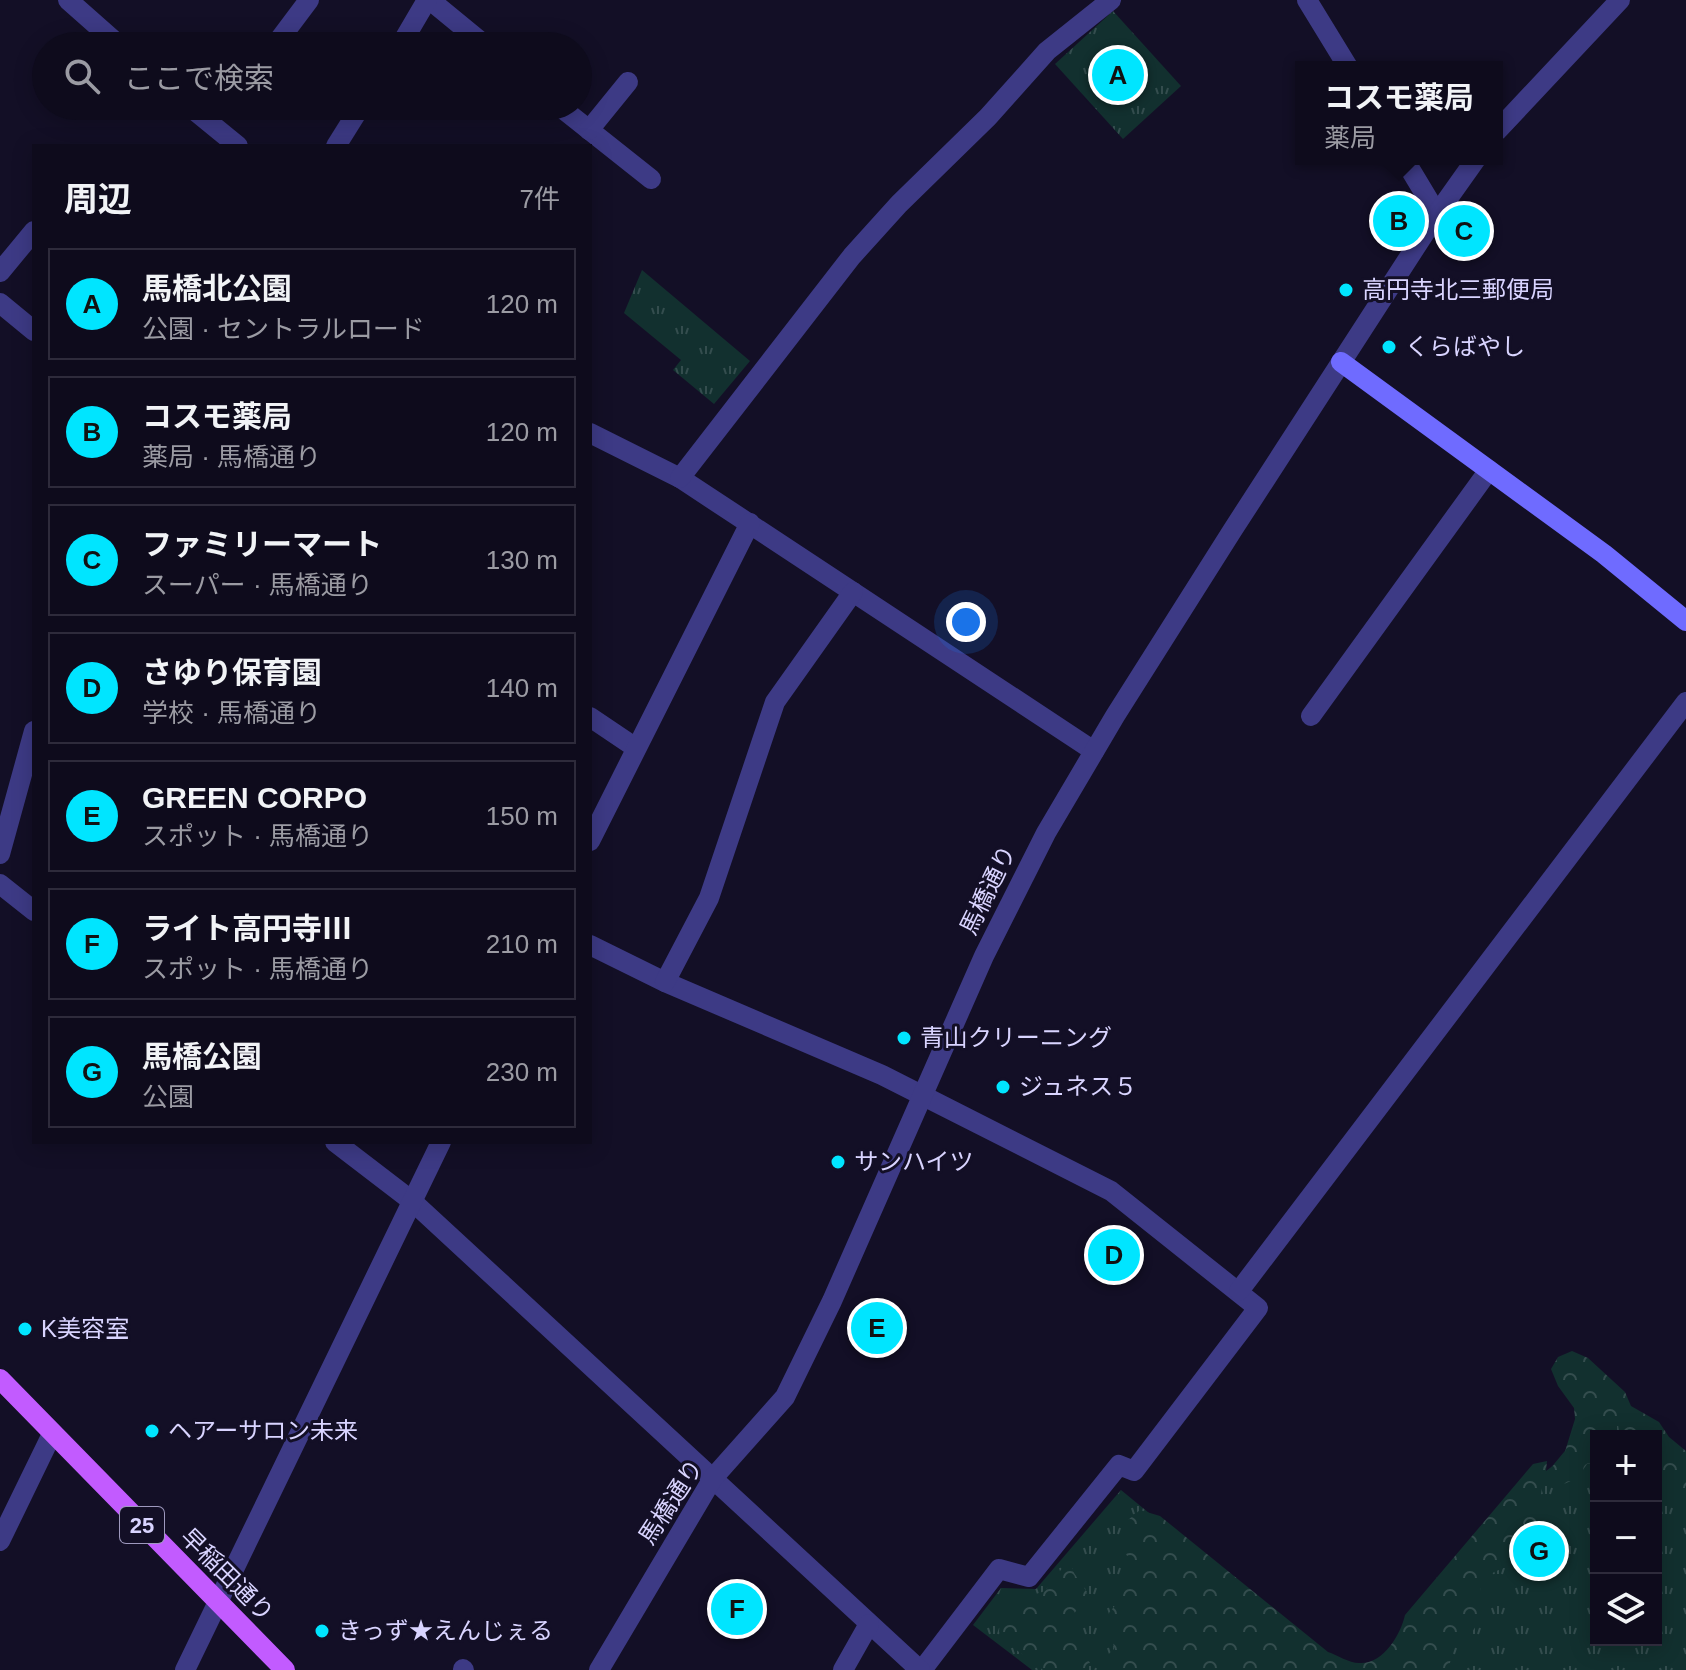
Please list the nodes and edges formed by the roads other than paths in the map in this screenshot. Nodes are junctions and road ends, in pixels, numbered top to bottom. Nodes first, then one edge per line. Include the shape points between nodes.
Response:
1 (68, 0) edge
2 (309, 0) edge
3 (428, 0) edge
4 (1111, 0) edge
5 (1307, 0) edge
6 (1620, 0) edge
7 (104, 32) edge
8 (285, 32) edge
9 (409, 32) edge
10 (468, 32) edge
11 (1344, 61) edge
12 (628, 82) dead end
13 (206, 120) edge
14 (352, 120) edge
15 (576, 120) edge
16 (1503, 125) edge
17 (589, 130) junction
18 (236, 144) edge
19 (337, 144) edge
20 (1408, 165) edge
21 (1472, 165) edge
22 (651, 179) dead end
23 (1437, 214) junction
24 (32, 233) edge
25 (0, 272) edge
26 (0, 303) edge
27 (32, 329) edge
28 (1341, 362) junction
29 (592, 434) edge
30 (1489, 470) junction
31 (680, 478) junction
32 (750, 523) junction
33 (853, 592) junction
34 (1686, 621) edge
35 (1686, 702) edge
36 (1311, 716) dead end
37 (592, 718) edge
38 (32, 738) edge
39 (636, 748) junction
40 (1094, 751) junction
41 (592, 837) edge
42 (0, 854) edge
43 (0, 884) edge
44 (32, 909) edge
45 (592, 946) edge
46 (665, 982) junction
47 (924, 1096) junction
48 (338, 1144) edge
49 (440, 1144) edge
50 (412, 1201) junction
51 (1239, 1291) junction
52 (0, 1379) edge
53 (52, 1434) junction
54 (713, 1478) junction
55 (0, 1541) edge
56 (218, 1604) junction
57 (869, 1624) junction
58 (609, 1667) edge
59 (185, 1670) edge
60 (285, 1670) edge
61 (843, 1670) edge
62 (921, 1670) edge

1 - 7 street
2 - 8 street
3 - 9 street
3 - 10 street
4 - 31 street via 1047,51 871,235
5 - 11 street
6 - 16 street
12 - 17 street
13 - 18 street
14 - 19 street
15 - 17 street
17 - 22 street
20 - 23 street
21 - 23 street, 馬橋通り
23 - 28 street, 馬橋通り
24 - 25 street
26 - 27 street
28 - 30 street
28 - 40 street, 馬橋通り
29 - 31 street
30 - 34 street
30 - 36 street
31 - 32 street
32 - 33 street
32 - 39 street
33 - 40 street
33 - 46 street via 775,702 709,898
35 - 51 street
37 - 39 street
38 - 42 street
39 - 41 street
40 - 47 street, 馬橋通り via 1017,888
43 - 44 street
45 - 46 street
46 - 47 street
47 - 51 street via 1111,1191
47 - 54 street, 馬橋通り via 785,1397
48 - 50 street
49 - 50 street
50 - 54 street
50 - 56 street
51 - 62 street via 1258,1308 1134,1471 1119,1465 1029,1577 999,1569
52 - 53 main road, 早稲田通り / 25
53 - 55 street
53 - 56 main road, 早稲田通り / 25
54 - 57 street
54 - 58 street, 馬橋通り
56 - 59 street
56 - 60 main road, 早稲田通り / 25
57 - 61 street
57 - 62 street

